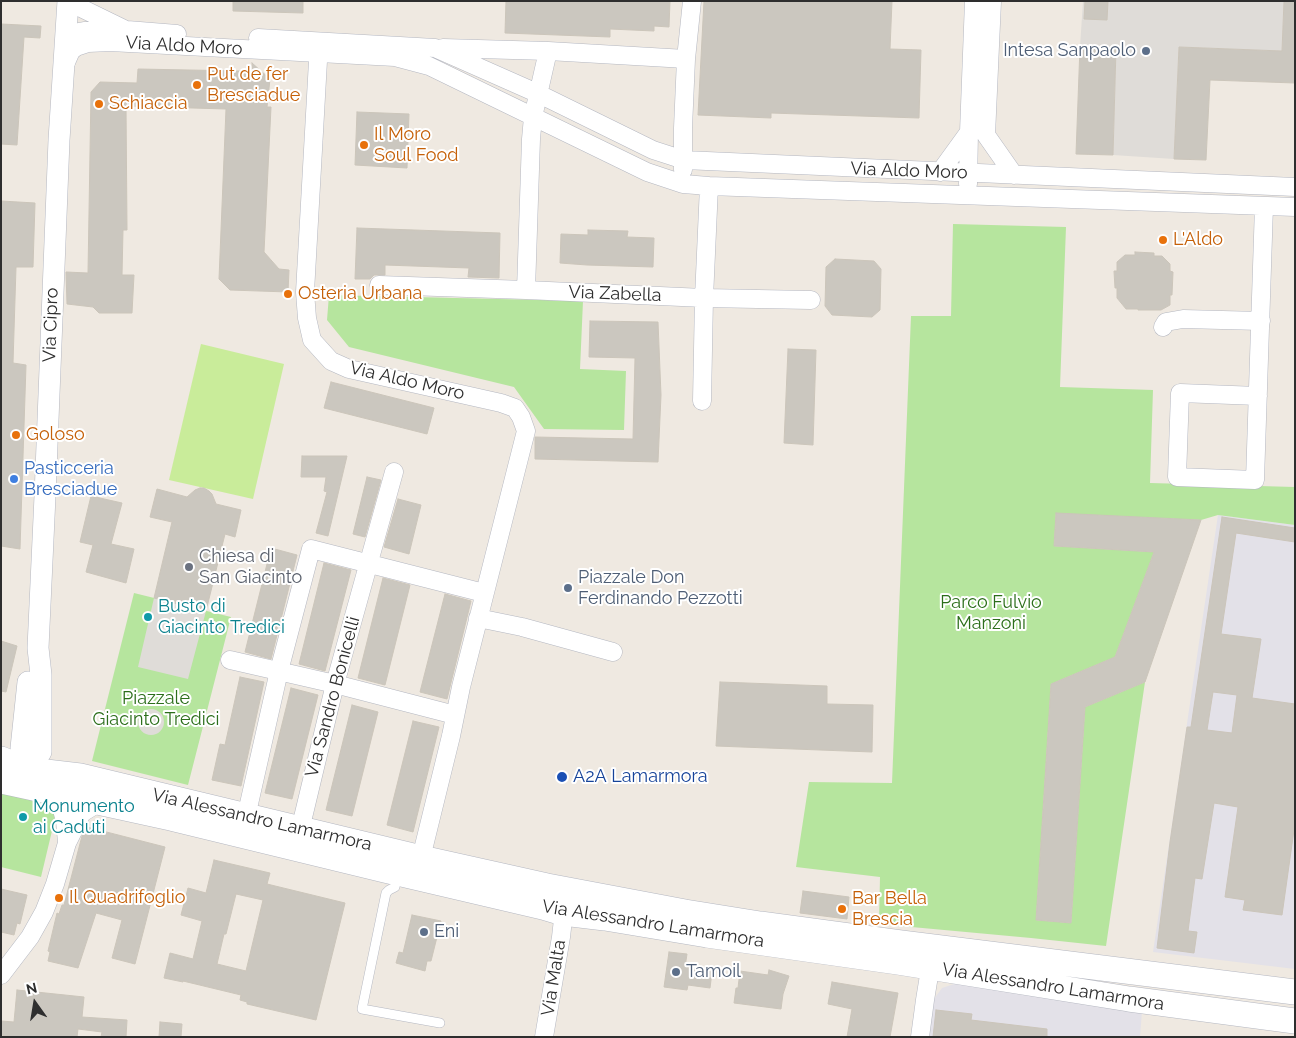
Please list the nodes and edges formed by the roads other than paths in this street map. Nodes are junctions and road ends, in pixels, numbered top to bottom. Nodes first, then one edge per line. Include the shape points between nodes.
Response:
1 (69, 1) edge
2 (692, 1) edge
3 (974, 1) edge
4 (992, 1) edge
5 (127, 30) junction
6 (66, 38) junction
7 (318, 48) junction
8 (435, 48) junction
9 (548, 51) junction
10 (686, 59) junction
11 (64, 68) junction
12 (538, 94) junction
13 (533, 117) junction
14 (978, 134) junction
15 (684, 160) junction
16 (940, 172) junction
17 (1014, 175) junction
18 (974, 182) junction
19 (683, 184) junction
20 (709, 186) junction
21 (1295, 187) edge
22 (1264, 206) junction
23 (1295, 207) edge
24 (379, 285) dead end
25 (526, 290) junction
26 (704, 298) junction
27 (811, 300) dead end
28 (1261, 322) junction
29 (1163, 327) dead end
30 (1258, 396) junction
31 (702, 401) dead end
32 (394, 472) dead end
33 (369, 564) junction
34 (484, 593) junction
35 (478, 618) junction
36 (614, 652) dead end
37 (230, 660) dead end
38 (279, 670) junction
39 (335, 684) junction
40 (455, 715) junction
41 (12, 766) edge
42 (56, 792) junction
43 (100, 802) junction
44 (246, 817) junction
45 (300, 830) junction
46 (66, 843) junction
47 (421, 858) junction
48 (398, 874) junction
49 (565, 901) junction
50 (932, 958) junction
51 (1, 975) edge
52 (1295, 992) edge
53 (1295, 1021) edge
54 (440, 1023) dead end
55 (544, 1037) edge
56 (920, 1037) edge

1 - 5 street, Via Aldo Moro
1 - 6 street, Via Cipro
2 - 10 street
3 - 14 street
4 - 14 street
5 - 6 street, Via Aldo Moro via 79,31
5 - 7 street, Via Aldo Moro
6 - 11 street, Via Cipro
7 - 8 street, Via Aldo Moro
7 - 11 street, Via Aldo Moro via 88,43 70,51
7 - 13 street, Via Aldo Moro via 395,57 430,66
7 - 34 street, Via Aldo Moro via 305,292 312,340 331,361 349,369 515,408 526,432 500,511
8 - 9 street, Via Aldo Moro
8 - 12 street, Via Aldo Moro
9 - 10 street, Via Aldo Moro
9 - 12 street
10 - 15 street
11 - 41 street, Via Cipro via 38,648 41,752
12 - 13 street
12 - 15 street, Via Aldo Moro via 654,150
13 - 19 street, Via Aldo Moro via 647,172
13 - 25 street
14 - 16 street
14 - 17 street
14 - 18 street
15 - 16 street, Via Aldo Moro
15 - 19 street
16 - 18 street, Via Aldo Moro
17 - 18 street, Via Aldo Moro
17 - 21 street, Via Aldo Moro
18 - 20 street, Via Aldo Moro via 892,193
18 - 22 street, Via Aldo Moro
19 - 20 street, Via Aldo Moro
20 - 26 street
22 - 23 street, Via Aldo Moro
22 - 28 street
24 - 25 street, Via Zabella
25 - 26 street, Via Zabella
26 - 27 street, Via Zabella
26 - 31 street
28 - 29 street via 1183,319 1166,322
28 - 30 street
30 - 30 street via 1255,480 1178,477 1180,393
32 - 33 street, Via Sandro Bonicelli
33 - 34 street
33 - 38 street via 311,549
33 - 39 street, Via Sandro Bonicelli
34 - 35 street, Via Aldo Moro
35 - 36 street
35 - 40 street, Via Aldo Moro
37 - 38 street
38 - 39 street
38 - 44 street
39 - 40 street
39 - 45 street, Via Sandro Bonicelli
40 - 47 street, Via Aldo Moro
41 - 42 main road, Via Alessandro Lamarmora
41 - 44 main road, Via Alessandro Lamarmora via 80,776
42 - 43 main road, Via Alessandro Lamarmora
42 - 46 street via 65,821
43 - 46 street via 82,813
43 - 48 main road, Via Alessandro Lamarmora
44 - 45 main road, Via Alessandro Lamarmora
45 - 47 main road, Via Alessandro Lamarmora
46 - 51 street via 44,912 30,937
47 - 49 main road, Via Alessandro Lamarmora via 547,886
48 - 49 main road, Via Alessandro Lamarmora via 542,907
48 - 54 lane via 395,887 386,893 362,1010
49 - 50 main road, Via Alessandro Lamarmora via 685,912
49 - 55 street, Via Malta
50 - 52 main road, Via Alessandro Lamarmora
50 - 53 main road, Via Alessandro Lamarmora via 1129,999
50 - 56 street

